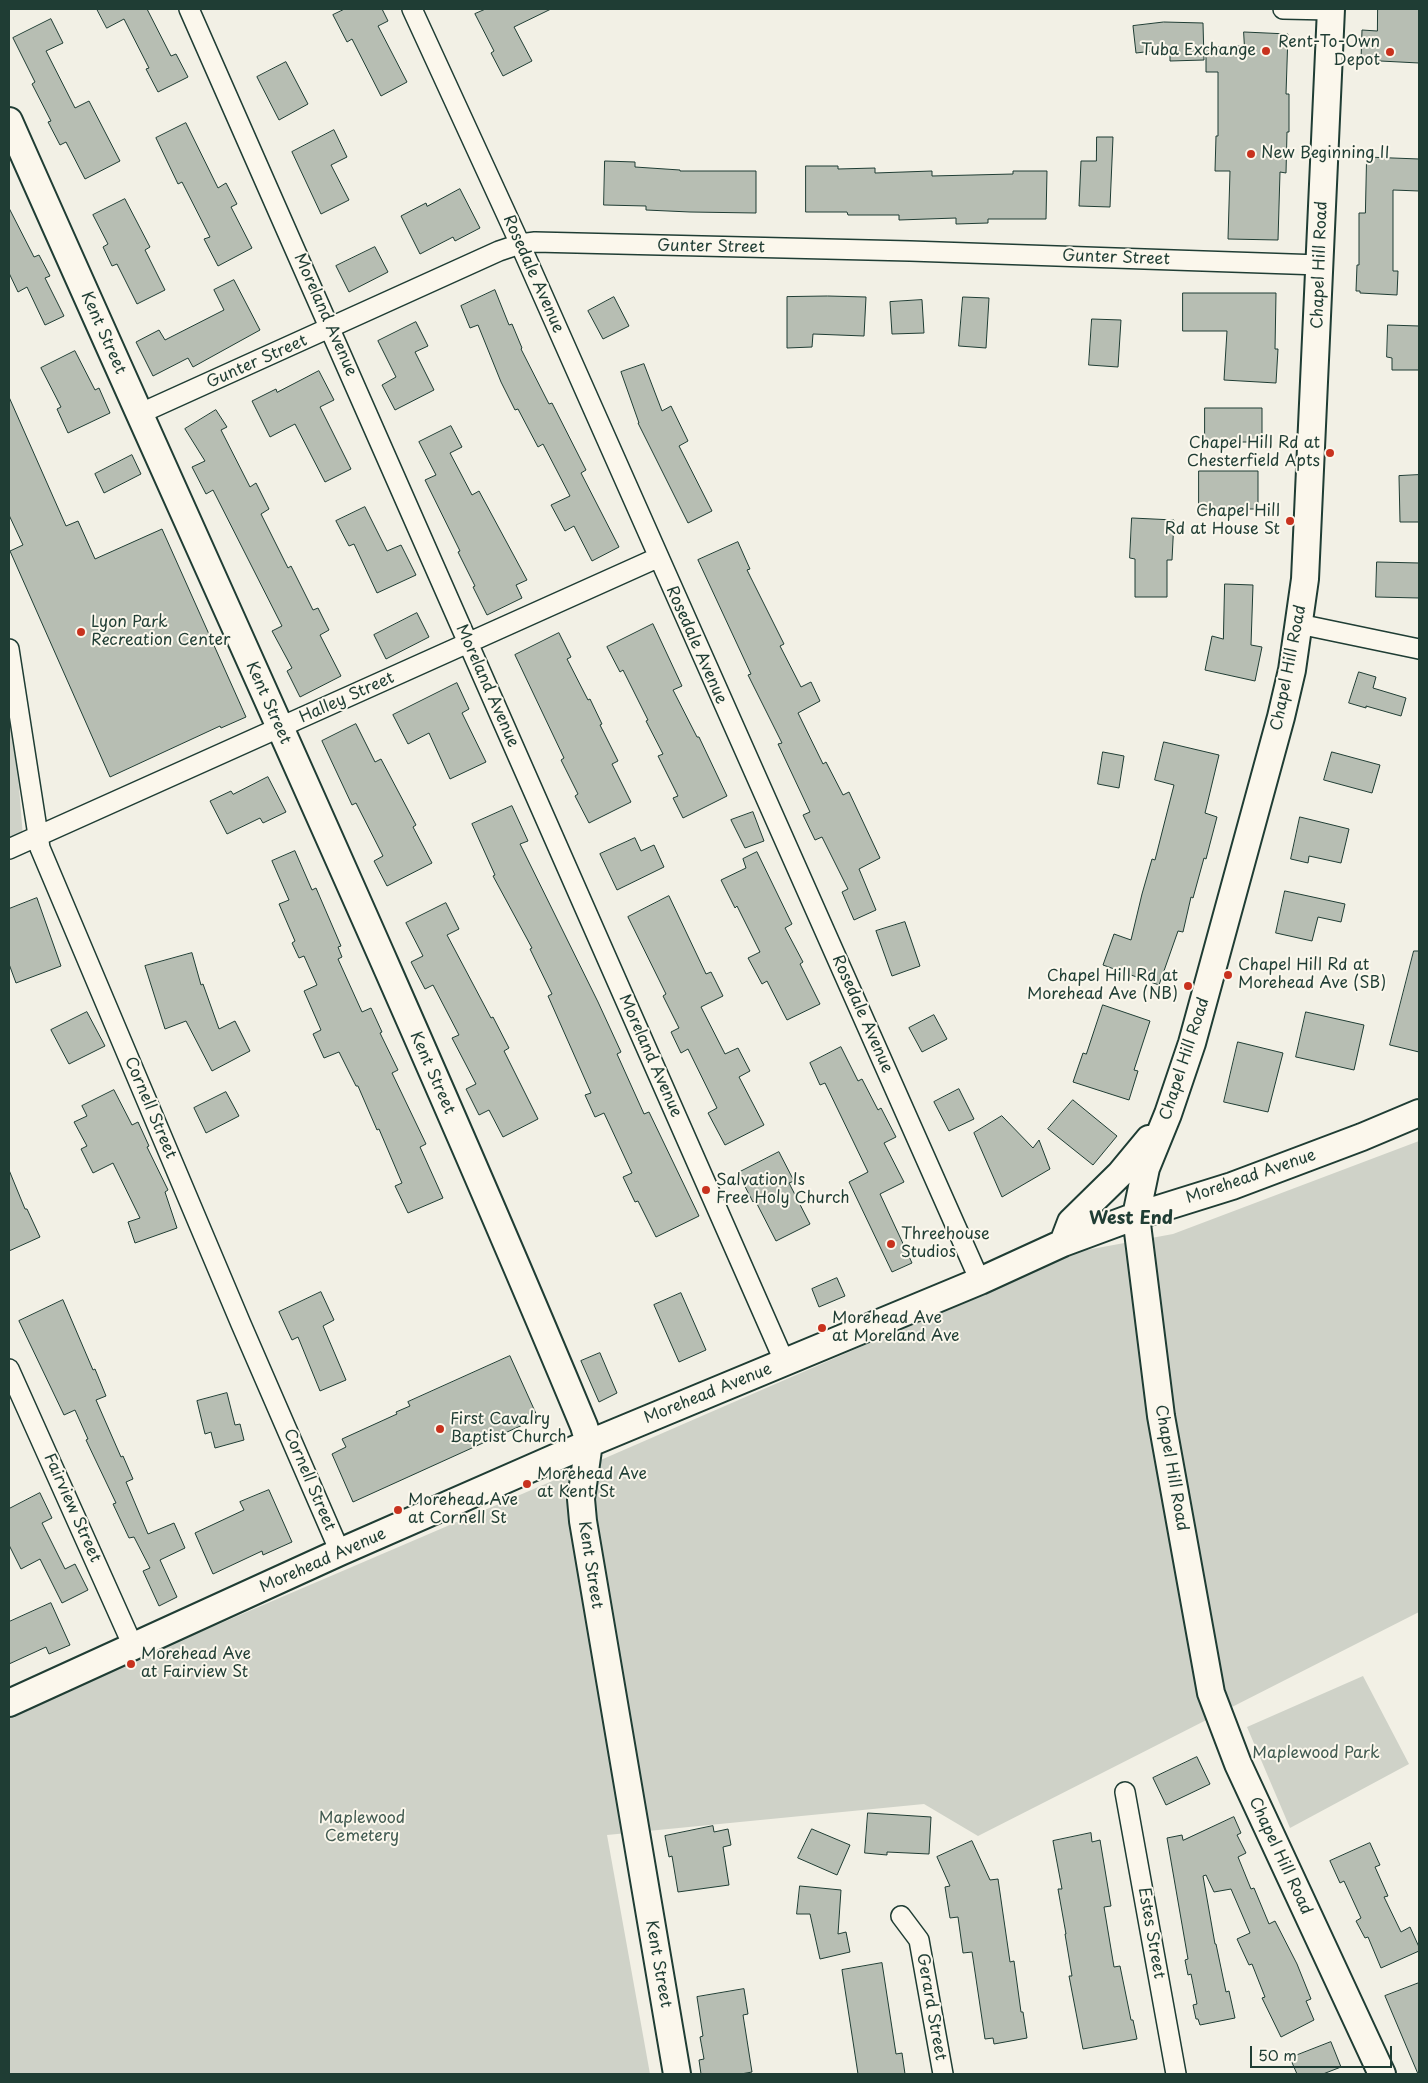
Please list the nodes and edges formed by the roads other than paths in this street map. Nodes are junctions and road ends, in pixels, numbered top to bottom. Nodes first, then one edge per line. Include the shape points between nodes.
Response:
1 (189, 9) edge
2 (412, 9) edge
3 (1283, 9) edge
4 (1331, 10) edge
5 (9, 121) edge
6 (520, 244) junction
7 (1320, 265) junction
8 (331, 328) junction
9 (139, 414) junction
10 (658, 558) junction
11 (1299, 624) junction
12 (468, 644) junction
13 (9, 649) edge
14 (1419, 649) edge
15 (280, 728) junction
16 (38, 836) junction
17 (9, 849) edge
18 (1419, 1113) edge
19 (1168, 1114) junction
20 (1136, 1216) junction
21 (1063, 1243) junction
22 (980, 1281) junction
23 (785, 1363) junction
24 (9, 1369) edge
25 (589, 1443) junction
26 (340, 1552) junction
27 (133, 1646) junction
28 (9, 1703) edge
29 (1125, 1792) dead end
30 (901, 1916) dead end
31 (677, 2074) edge
32 (944, 2074) edge
33 (1176, 2074) edge
34 (1382, 2074) edge

1 - 8 street, Moreland Avenue
2 - 6 street, Rosedale Avenue
3 - 4 street
4 - 7 street, Chapel Hill Road
5 - 9 street, Kent Street
6 - 7 street, Gunter Street via 558,242 910,251
6 - 8 street, Gunter Street
6 - 10 street, Rosedale Avenue
7 - 11 street, Chapel Hill Road via 1305,579
8 - 9 street, Gunter Street
8 - 12 street, Moreland Avenue
9 - 15 street, Kent Street
10 - 12 street, Halley Street
10 - 22 street, Rosedale Avenue
11 - 14 street
11 - 19 street, Chapel Hill Road via 1281,717 1192,1043
12 - 15 street, Halley Street
12 - 23 street, Moreland Avenue
13 - 16 street, Cornell Street
15 - 16 street, Halley Street
15 - 25 street, Kent Street via 534,1306
16 - 17 street, Halley Street
16 - 26 street, Cornell Street via 53,880
18 - 20 street, Morehead Avenue via 1232,1186
19 - 20 street, Chapel Hill Road via 1146,1168
19 - 21 street via 1127,1167 1070,1222
20 - 21 street, Morehead Avenue
20 - 34 street, Chapel Hill Road via 1160,1416 1211,1693 1238,1764
21 - 22 street, Morehead Avenue
22 - 23 street, Morehead Avenue
23 - 25 street, Morehead Avenue
24 - 27 street, Fairview Street
25 - 26 street, Morehead Avenue
25 - 31 street, Kent Street via 581,1499 582,1516
26 - 27 street, Morehead Avenue
27 - 28 street, Morehead Avenue
29 - 33 street, Estes Street
30 - 32 street, Gerard Street via 919,1940

